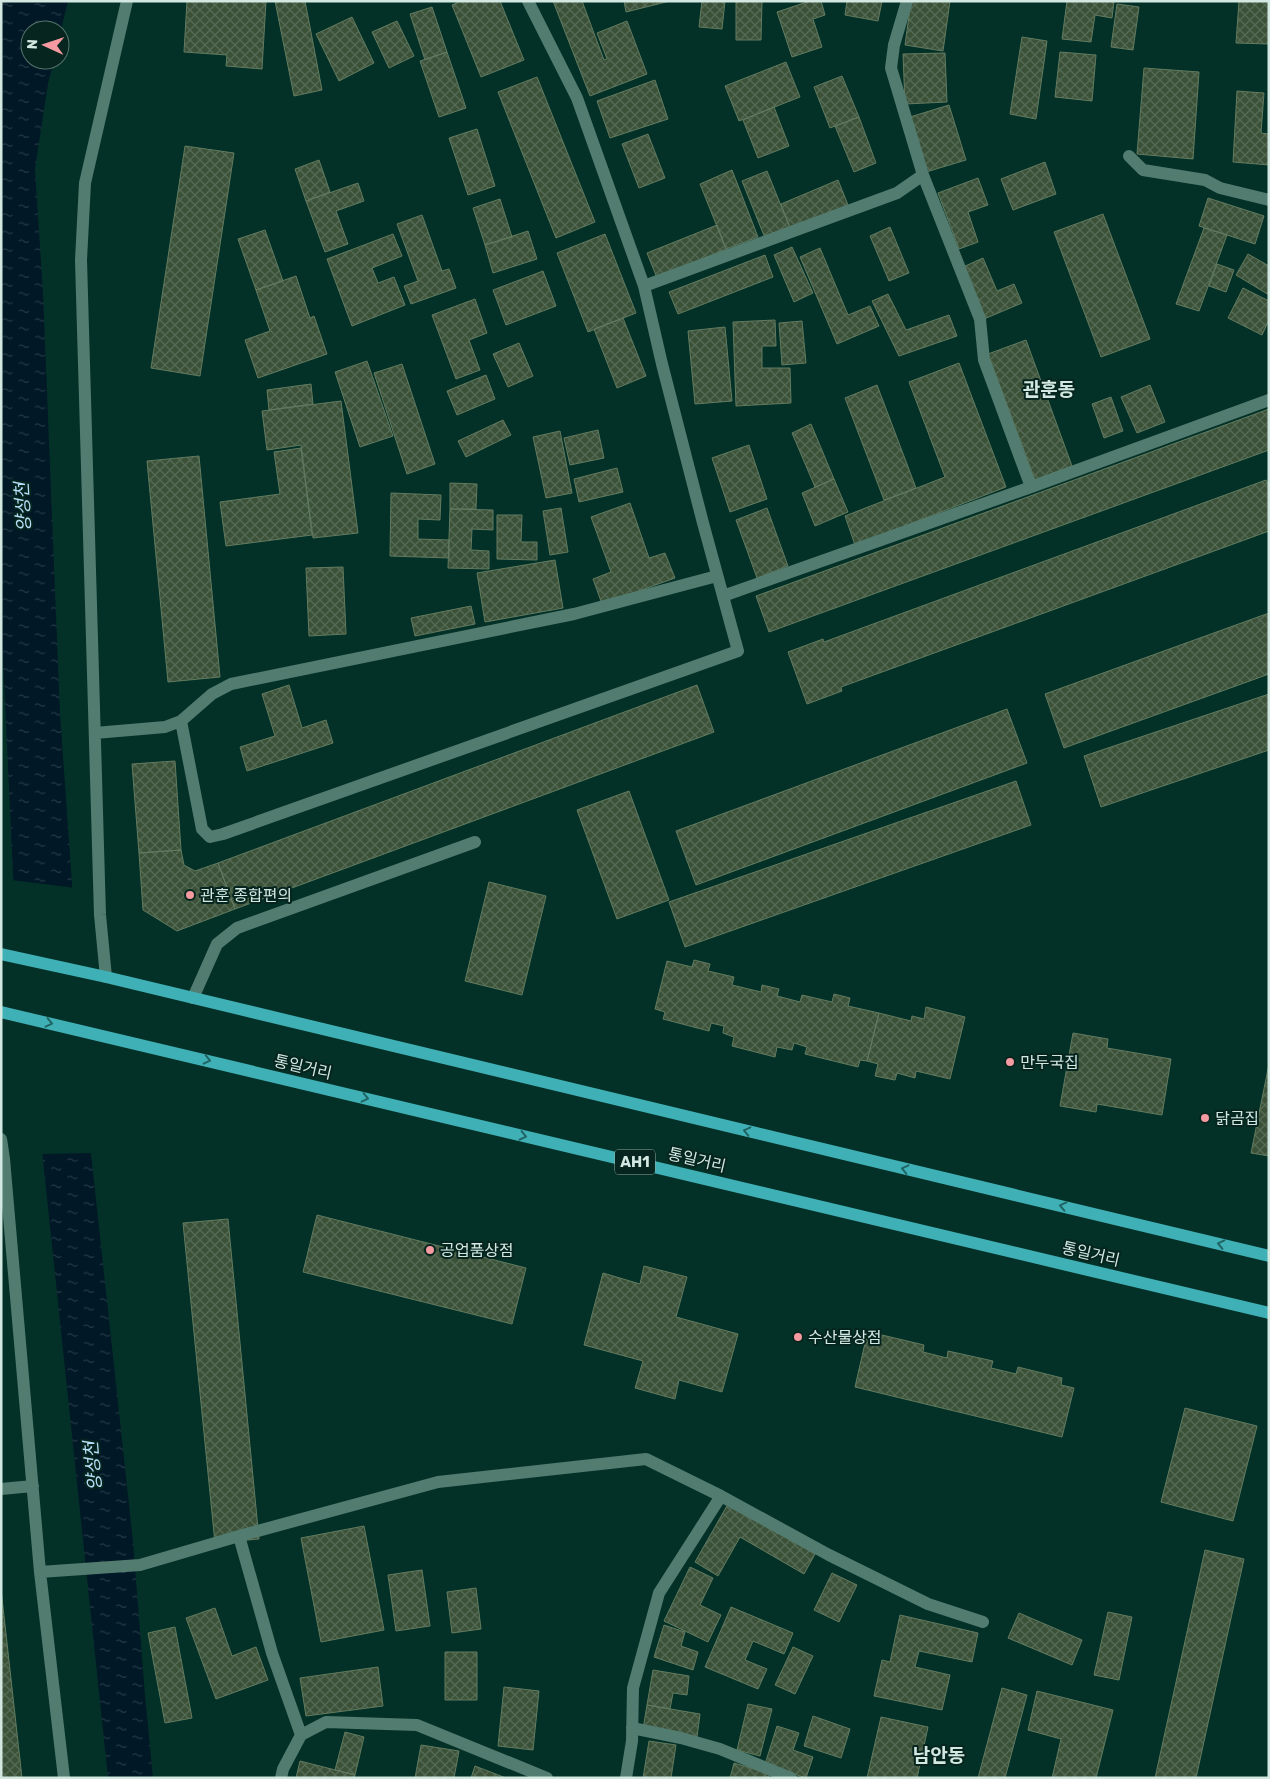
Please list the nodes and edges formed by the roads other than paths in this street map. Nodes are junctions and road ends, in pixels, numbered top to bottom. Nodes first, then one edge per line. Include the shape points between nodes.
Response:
1 (127, 1) edge
2 (528, 1) edge
3 (907, 1) edge
4 (1129, 156) dead end
5 (923, 175) junction
6 (1269, 200) edge
7 (644, 286) junction
8 (1269, 400) edge
9 (1031, 487) junction
10 (717, 576) junction
11 (723, 596) junction
12 (181, 721) junction
13 (95, 733) junction
14 (475, 842) dead end
15 (1, 954) edge
16 (106, 978) junction
17 (193, 998) junction
18 (1, 1012) edge
19 (1, 1140) edge
20 (1269, 1256) edge
21 (1269, 1313) edge
22 (33, 1486) junction
23 (1, 1489) edge
24 (721, 1496) junction
25 (239, 1536) junction
26 (40, 1572) junction
27 (983, 1622) dead end
28 (632, 1728) junction
29 (301, 1735) junction
30 (64, 1778) edge
31 (281, 1778) edge
32 (547, 1778) edge
33 (626, 1778) edge
34 (791, 1778) edge

1 - 13 street via 85,183 81,260
2 - 7 street via 577,98
3 - 5 street via 891,68
4 - 6 street via 1143,170 1205,180 1220,188
5 - 7 street via 897,193
5 - 9 street via 980,319 984,360
7 - 10 street
8 - 9 street
9 - 11 street
10 - 11 street
10 - 12 street via 574,614 231,684 212,694
11 - 12 street via 738,651 233,831 210,836 202,828
12 - 13 street via 165,727
13 - 16 street via 100,915
14 - 17 street via 237,928 217,944
15 - 16 main road
16 - 17 main road
20 -> 17 main road
18 -> 21 main road, 통일거리 / AH1
19 - 22 street
22 - 23 street
22 - 26 street
24 - 25 street via 646,1459 438,1482
24 - 27 street via 828,1555 928,1604
24 - 28 street via 659,1593 633,1688
25 - 26 street via 140,1566
25 - 29 street via 272,1653
26 - 30 street
28 - 33 street
28 - 34 street via 720,1749
29 - 31 street
29 - 32 street via 326,1722 417,1725

